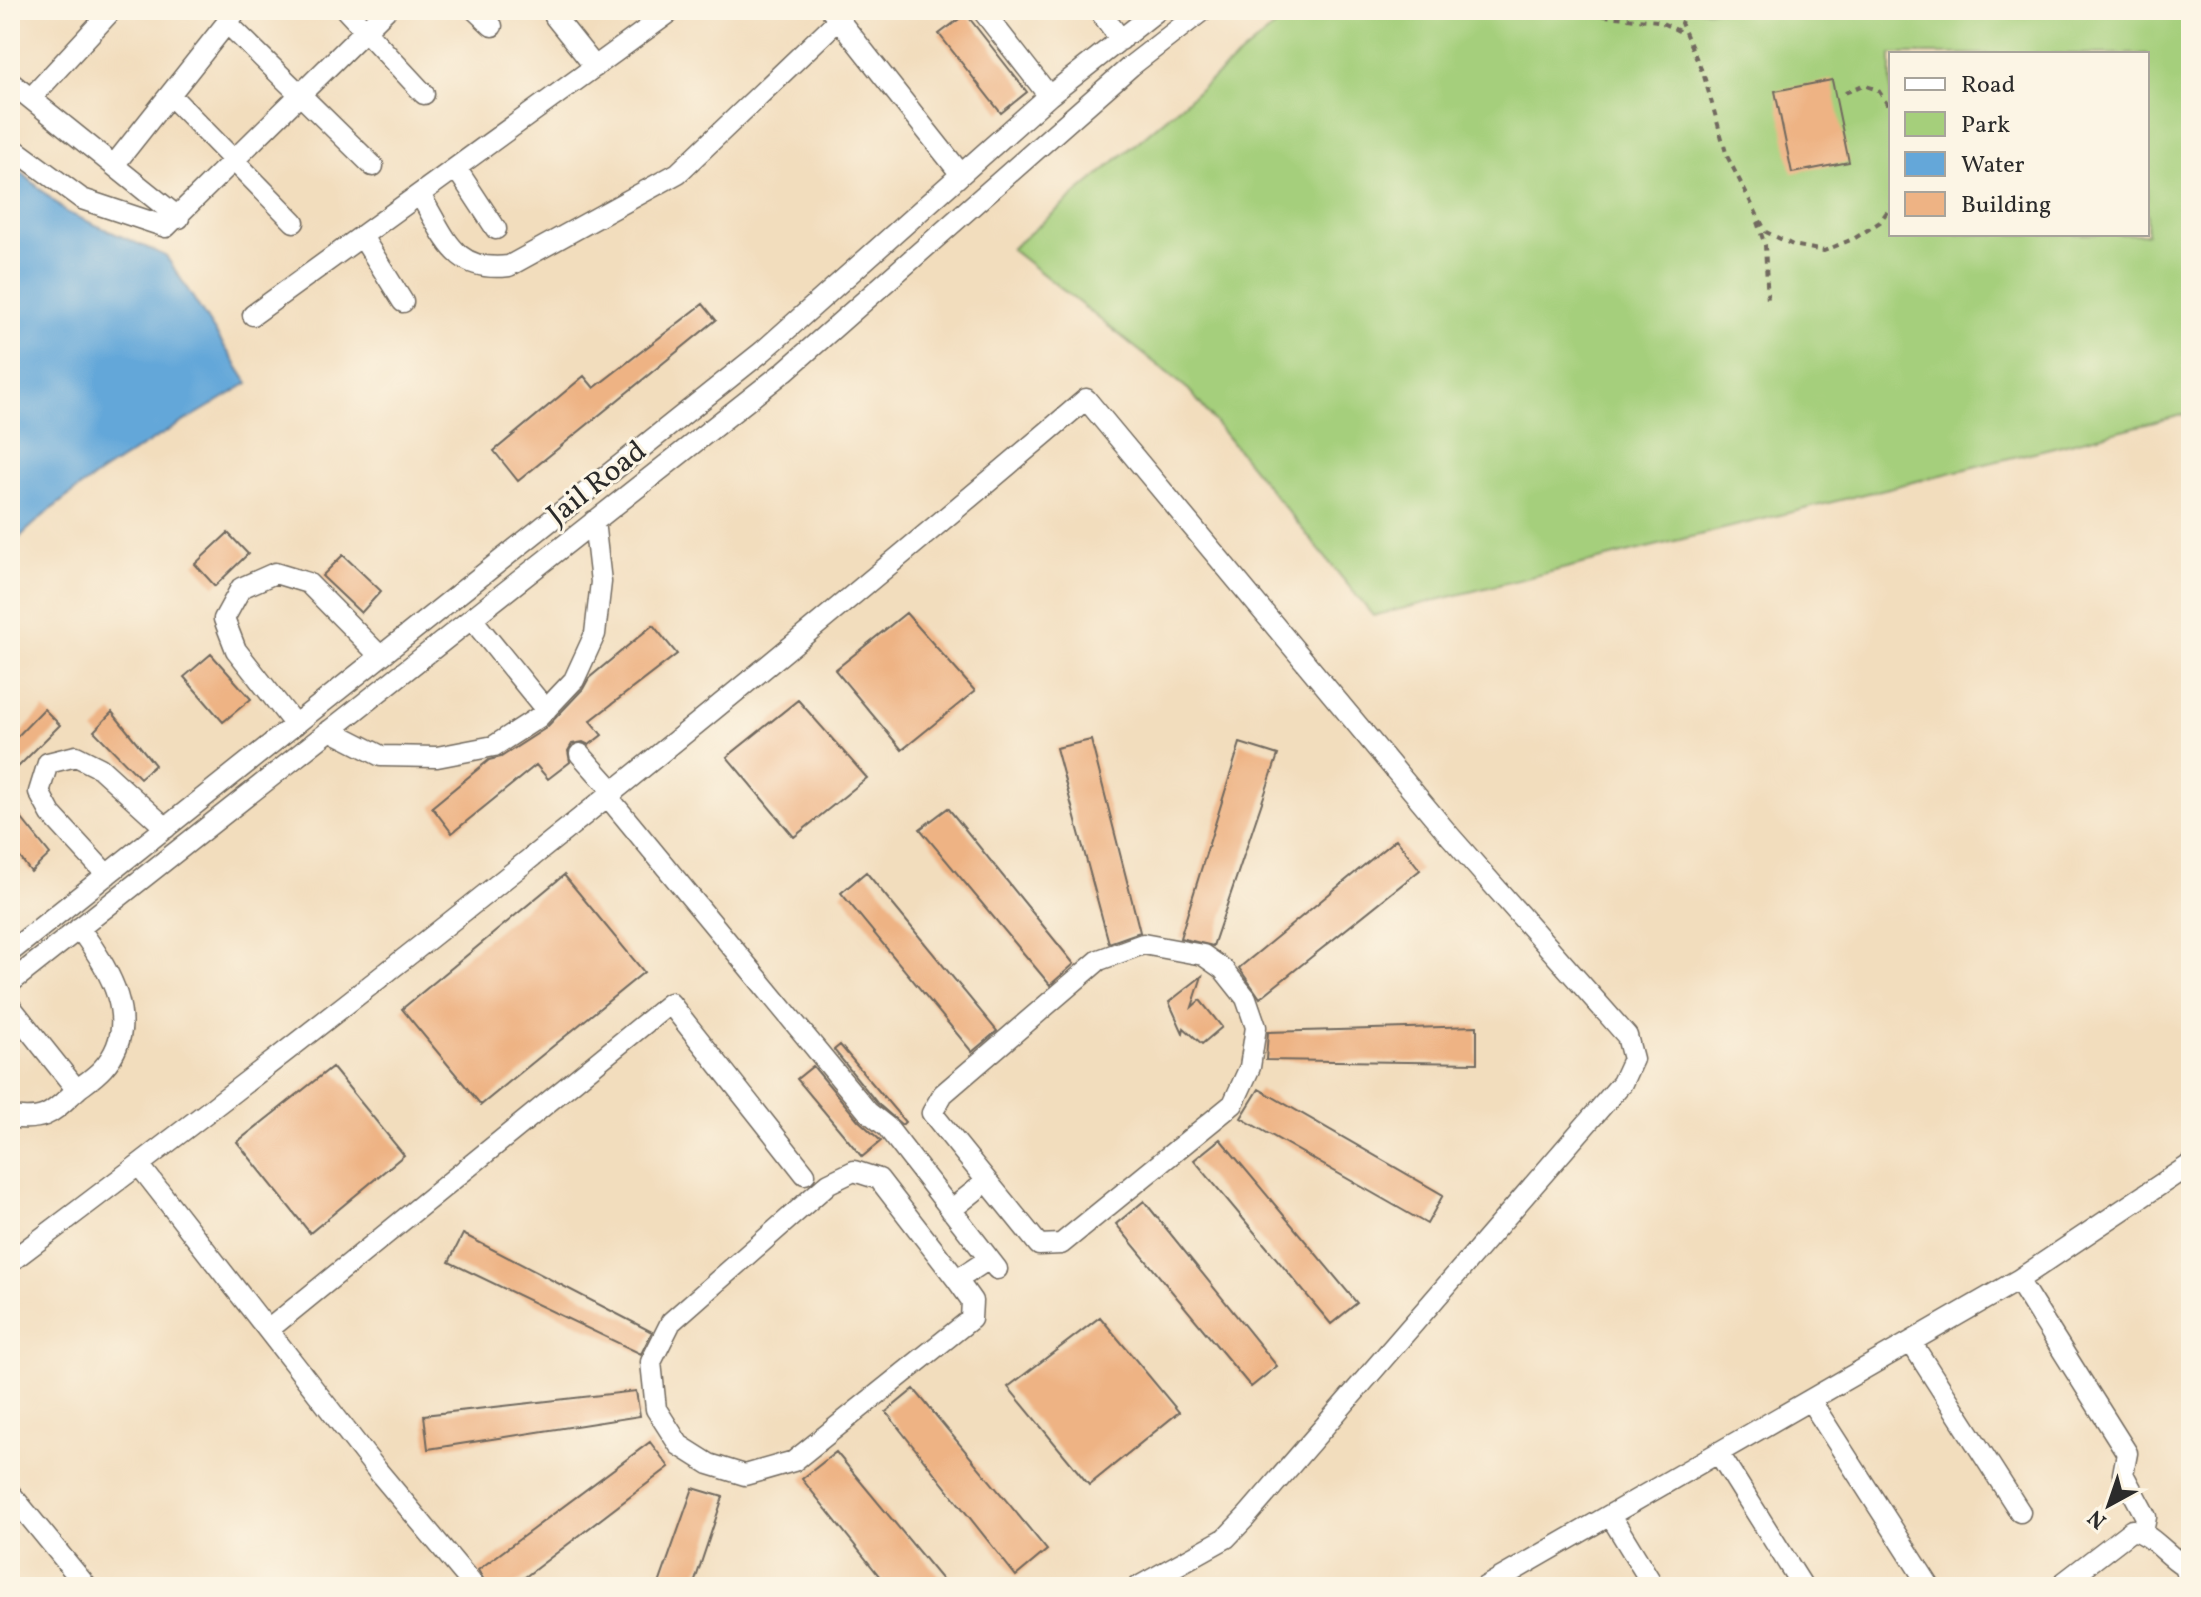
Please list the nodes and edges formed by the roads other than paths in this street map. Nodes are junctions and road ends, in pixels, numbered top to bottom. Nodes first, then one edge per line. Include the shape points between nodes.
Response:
1 (112, 10) edge
2 (346, 10) edge
3 (386, 10) edge
4 (475, 10) edge
5 (673, 10) edge
6 (982, 10) edge
7 (1099, 10) edge
8 (1158, 10) edge
9 (1203, 10) edge
10 (835, 15) edge
11 (232, 17) edge
12 (555, 17) dead end
13 (646, 18) edge
14 (492, 26) dead end
15 (365, 30) junction
16 (1121, 40) junction
17 (595, 67) junction
18 (10, 82) edge
19 (424, 94) dead end
20 (170, 95) junction
21 (300, 95) junction
22 (1049, 96) junction
23 (31, 98) junction
24 (10, 146) edge
25 (235, 161) junction
26 (114, 165) junction
27 (373, 166) dead end
28 (456, 168) junction
29 (957, 176) junction
30 (420, 195) junction
31 (179, 218) junction
32 (294, 222) dead end
33 (496, 229) dead end
34 (363, 238) junction
35 (403, 302) dead end
36 (253, 315) dead end
37 (594, 521) junction
38 (472, 619) junction
39 (380, 656) junction
40 (546, 710) junction
41 (295, 725) junction
42 (330, 730) junction
43 (580, 754) dead end
44 (611, 794) junction
45 (166, 828) junction
46 (107, 875) junction
47 (79, 928) junction
48 (10, 952) edge
49 (10, 983) edge
50 (10, 1006) edge
51 (77, 1090) junction
52 (10, 1117) edge
53 (2191, 1164) edge
54 (139, 1165) junction
55 (805, 1174) dead end
56 (987, 1181) junction
57 (951, 1210) junction
58 (10, 1262) edge
59 (957, 1280) junction
60 (2018, 1280) junction
61 (268, 1330) junction
62 (1911, 1342) junction
63 (1810, 1400) junction
64 (1718, 1452) junction
65 (10, 1493) edge
66 (2020, 1512) dead end
67 (1610, 1515) junction
68 (2143, 1532) junction
69 (2188, 1566) edge
70 (1498, 1584) edge
71 (87, 1587) edge
72 (475, 1587) edge
73 (1138, 1587) edge
74 (1654, 1587) edge
75 (1803, 1587) edge
76 (1930, 1587) edge
77 (2058, 1587) edge

1 - 23 street
2 - 15 street
3 - 15 street
4 - 14 street
5 - 13 street
6 - 22 street
7 - 16 street
8 - 16 street
9 - 37 street, Jail Road via 1131,66 785,371
10 - 29 street
10 - 30 street via 678,173 509,266 478,268 458,255
11 - 20 street
11 - 21 street
12 - 17 street
13 - 17 street
15 - 19 street
15 - 21 street
16 - 22 street
17 - 28 street
18 - 23 street
20 - 25 street
20 - 26 street
21 - 25 street
21 - 27 street
22 - 29 street
23 - 26 street
24 - 31 street via 82,199 166,227
25 - 31 street
25 - 32 street
26 - 31 street
28 - 30 street
28 - 33 street
29 - 39 street via 763,351
30 - 34 street
34 - 35 street
34 - 36 street
37 - 38 street, Jail Road
37 - 40 street via 601,582 595,634 574,680
38 - 40 street
38 - 42 street, Jail Road
39 - 41 street
39 - 41 street via 308,583 275,573 241,588 224,619 236,650
40 - 42 street via 494,746 437,757 381,756
41 - 45 street
42 - 47 street, Jail Road
43 - 44 street
44 - 54 street
44 - 57 street
44 - 73 street via 1086,399 1450,836 1627,1036 1633,1059 1622,1083 1246,1517 1226,1538
45 - 46 street
45 - 46 street via 100,768 76,756 48,763 39,792 51,814
46 - 48 street
47 - 49 street, Jail Road
47 - 51 street via 108,967 119,999 120,1035 105,1067
50 - 51 street
51 - 52 street via 51,1114 35,1120
53 - 60 street
54 - 58 street
54 - 61 street
55 - 61 street via 670,1003
56 - 56 street via 932,1113 943,1094 1099,960 1143,944 1203,955 1223,969 1246,998 1256,1027 1250,1067 1233,1104 1061,1244 1039,1245
56 - 57 street
57 - 59 street via 993,1264
59 - 59 street via 972,1301 971,1319 794,1461 745,1475 709,1464 679,1445 656,1409 651,1362 671,1322 829,1183 854,1171 879,1179
60 - 62 street
60 - 68 street via 2127,1453 2123,1474 2146,1517
61 - 72 street
62 - 63 street
62 - 66 street
63 - 64 street
63 - 76 street
64 - 67 street
64 - 75 street
65 - 71 street
67 - 70 street
67 - 74 street
68 - 69 street via 2163,1553
68 - 77 street via 2132,1530

